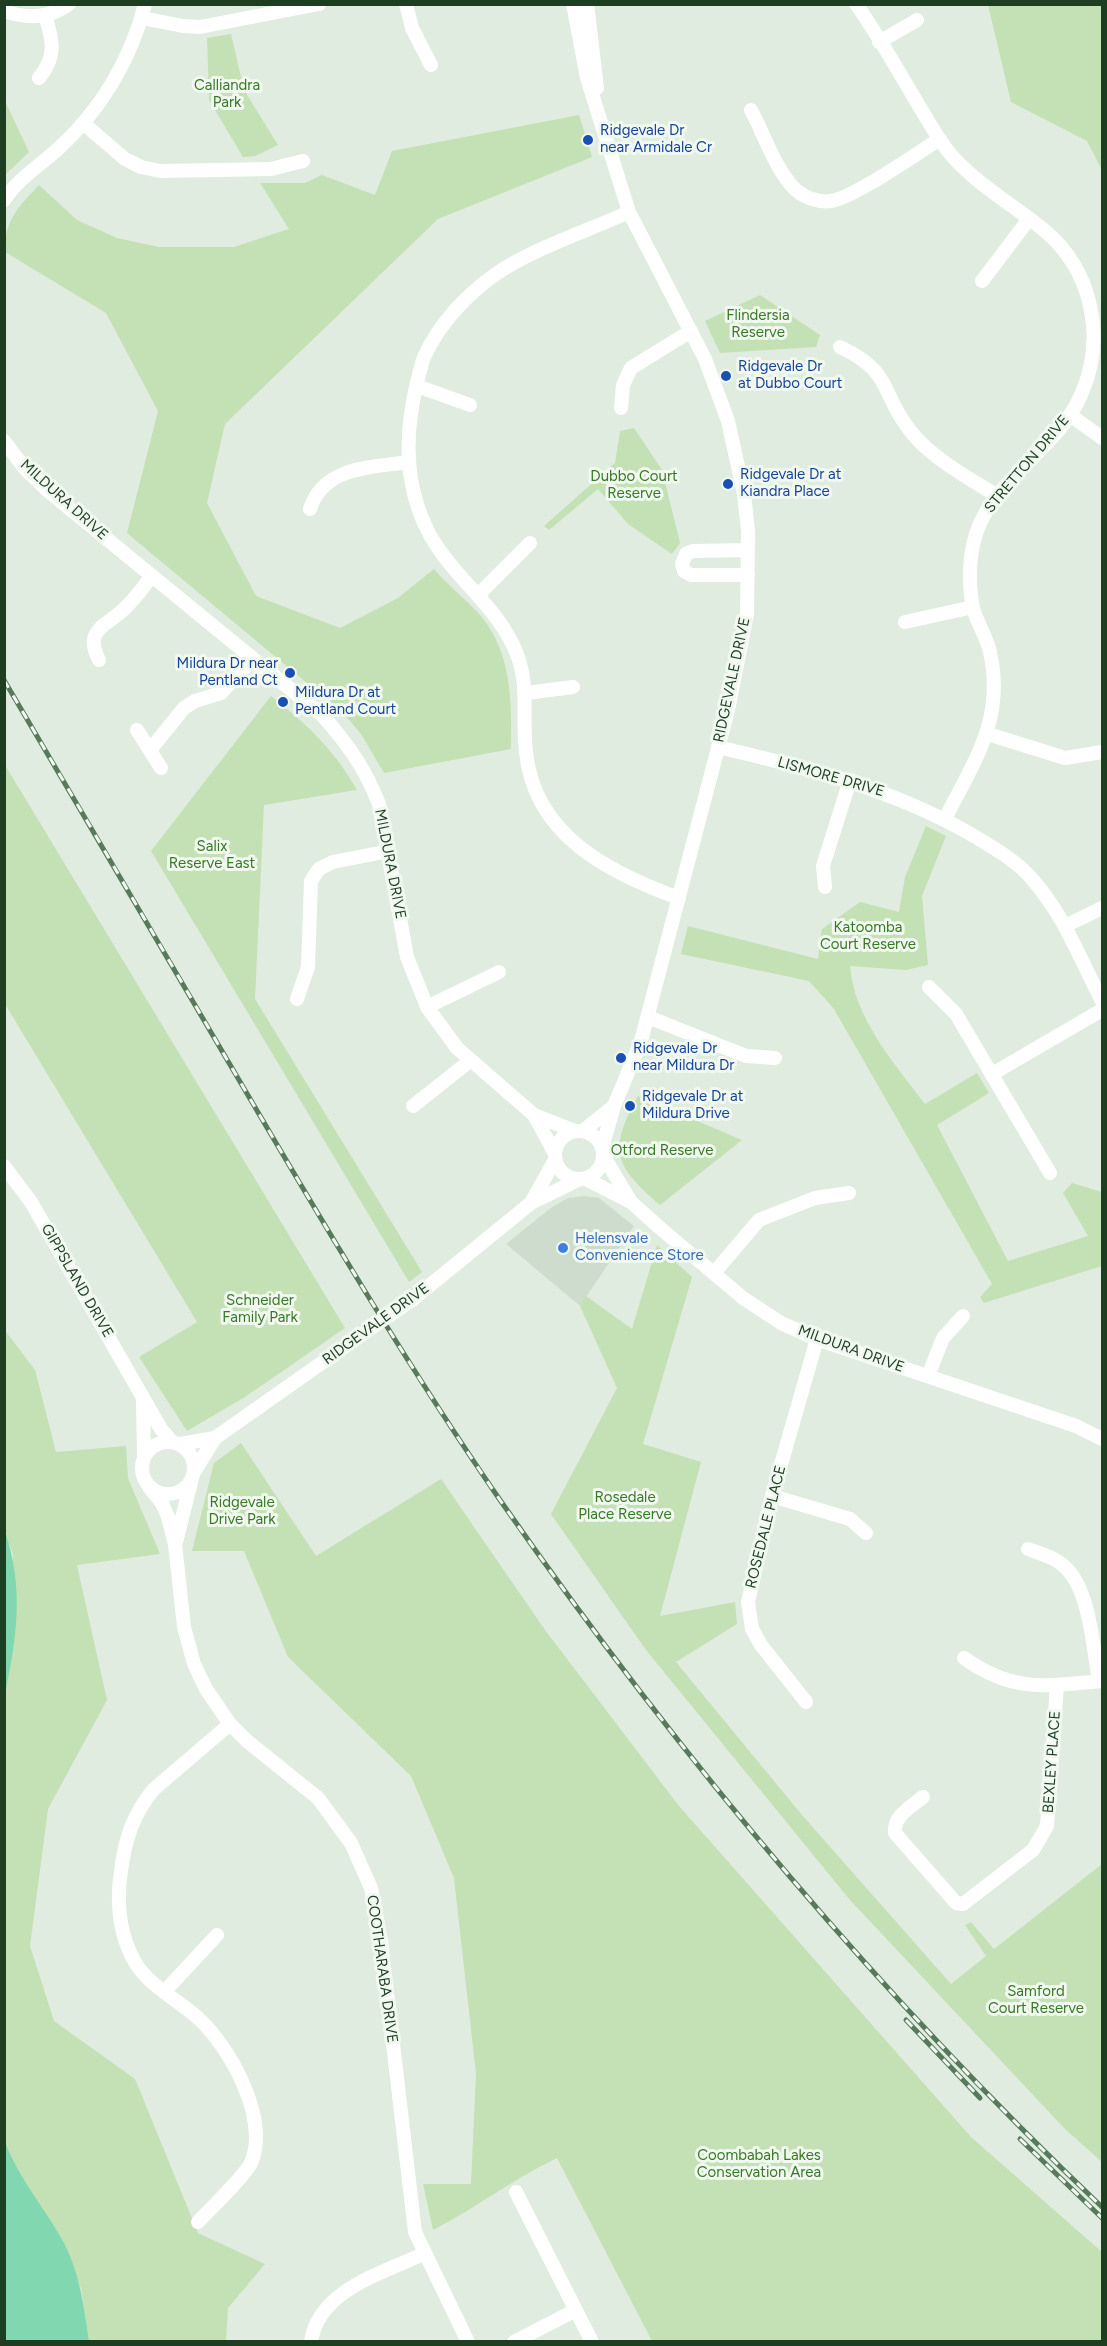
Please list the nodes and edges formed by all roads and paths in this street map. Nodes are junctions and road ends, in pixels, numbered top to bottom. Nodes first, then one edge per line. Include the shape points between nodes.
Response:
1 (69, 4) edge
2 (319, 4) edge
3 (406, 4) edge
4 (573, 4) edge
5 (586, 4) edge
6 (855, 4) edge
7 (4, 11) edge
8 (144, 11) edge
9 (45, 15) junction
10 (917, 20) dead end
11 (879, 42) junction
12 (431, 65) dead end
13 (39, 78) dead end
14 (751, 110) dead end
15 (83, 123) junction
16 (601, 123) junction
17 (940, 139) junction
18 (303, 161) dead end
19 (4, 200) edge
20 (629, 212) junction
21 (1029, 219) junction
22 (982, 281) dead end
23 (691, 330) junction
24 (840, 347) dead end
25 (417, 386) junction
26 (470, 405) dead end
27 (621, 408) dead end
28 (1070, 415) junction
29 (1102, 438) edge
30 (4, 441) edge
31 (408, 462) junction
32 (997, 496) junction
33 (310, 509) dead end
34 (530, 543) dead end
35 (748, 550) junction
36 (748, 575) junction
37 (152, 576) junction
38 (478, 595) junction
39 (973, 607) junction
40 (905, 622) dead end
41 (253, 659) junction
42 (99, 660) dead end
43 (573, 687) dead end
44 (526, 693) junction
45 (137, 730) dead end
46 (988, 734) junction
47 (718, 747) junction
48 (150, 750) junction
49 (1102, 752) edge
50 (161, 768) dead end
51 (850, 780) junction
52 (945, 819) junction
53 (389, 851) junction
54 (825, 887) dead end
55 (679, 898) junction
56 (1102, 908) edge
57 (1065, 926) junction
58 (499, 972) dead end
59 (929, 987) dead end
60 (297, 999) dead end
61 (1102, 1001) edge
62 (427, 1007) junction
63 (1102, 1010) edge
64 (648, 1017) junction
65 (775, 1058) dead end
66 (471, 1060) junction
67 (992, 1074) junction
68 (413, 1106) dead end
69 (614, 1107) junction
70 (534, 1115) junction
71 (579, 1131) junction
72 (603, 1151) junction
73 (555, 1156) junction
74 (4, 1166) edge
75 (1050, 1173) dead end
76 (582, 1179) junction
77 (849, 1193) dead end
78 (631, 1202) junction
79 (531, 1203) junction
80 (714, 1273) junction
81 (963, 1316) dead end
82 (817, 1339) junction
83 (928, 1376) junction
84 (143, 1399) junction
85 (215, 1438) junction
86 (1102, 1439) edge
87 (176, 1443) junction
88 (144, 1456) junction
89 (193, 1476) junction
90 (149, 1487) junction
91 (772, 1496) junction
92 (866, 1533) dead end
93 (175, 1544) junction
94 (1028, 1549) dead end
95 (964, 1658) dead end
96 (1101, 1681) edge
97 (1057, 1685) junction
98 (806, 1702) dead end
99 (230, 1724) junction
100 (923, 1797) dead end
101 (217, 1935) dead end
102 (164, 1992) junction
103 (516, 2192) dead end
104 (198, 2222) dead end
105 (423, 2254) junction
106 (576, 2310) junction
107 (311, 2342) edge
108 (468, 2342) edge
109 (513, 2342) edge
110 (592, 2342) edge

1 - 9 street
2 - 8 street via 200,27
3 - 12 street via 412,28
4 - 16 street, RIDGEVALE DRIVE via 587,78
5 - 16 street, RIDGEVALE DRIVE
6 - 11 street, STRETTON DRIVE
7 - 9 street via 34,18
8 - 15 street via 115,79
9 - 13 street via 54,41 53,56
10 - 11 street
11 - 17 street, STRETTON DRIVE
14 - 17 street via 786,178 800,193 821,201 849,194
15 - 18 street via 125,159 160,171 271,169
15 - 19 street
16 - 20 street, RIDGEVALE DRIVE
17 - 21 street, STRETTON DRIVE via 954,158
20 - 23 street, RIDGEVALE DRIVE
20 - 25 street via 524,259 480,286 437,336 424,357
21 - 22 street
21 - 28 street, STRETTON DRIVE via 1065,251 1078,271 1091,307 1094,355 1088,381
23 - 27 street via 631,368 623,385
23 - 35 street, RIDGEVALE DRIVE via 728,421 744,494
24 - 32 street via 876,370 903,420 923,444
25 - 26 street
25 - 31 street via 408,431
28 - 29 street
28 - 32 street, STRETTON DRIVE
30 - 37 street, MILDURA DRIVE via 40,484
31 - 33 street via 339,474 321,487
31 - 38 street via 412,487 431,536 449,564
32 - 39 street, STRETTON DRIVE via 982,518 972,548
34 - 38 street
35 - 36 street, RIDGEVALE DRIVE
35 - 36 street via 693,551 682,564 691,575
36 - 47 street, RIDGEVALE DRIVE via 742,647
37 - 41 street, MILDURA DRIVE
37 - 42 street via 125,608 94,635
38 - 44 street via 497,615 509,636
39 - 40 street
39 - 46 street, STRETTON DRIVE via 994,675 995,699
41 - 48 street via 221,693 184,708
41 - 53 street, MILDURA DRIVE via 321,715 349,745 376,797
43 - 44 street
44 - 55 street via 526,754 535,788 552,820 584,852 647,886
45 - 48 street
46 - 49 street via 1065,758
46 - 52 street, STRETTON DRIVE
47 - 51 street, LISMORE DRIVE
47 - 55 street, RIDGEVALE DRIVE
48 - 50 street
51 - 52 street, LISMORE DRIVE
51 - 54 street via 823,866
52 - 57 street, LISMORE DRIVE via 990,845 1031,877
53 - 60 street via 333,862 319,869 311,881 308,967
53 - 62 street, MILDURA DRIVE via 407,957
55 - 64 street, RIDGEVALE DRIVE
56 - 57 street
57 - 61 street, LISMORE DRIVE
58 - 62 street
59 - 67 street via 956,1014
62 - 66 street, MILDURA DRIVE via 457,1048
63 - 67 street
64 - 65 street via 746,1056
64 - 69 street, RIDGEVALE DRIVE
66 - 68 street
66 - 70 street, MILDURA DRIVE
67 - 75 street
69 - 71 street, RIDGEVALE DRIVE
69 - 72 street, RIDGEVALE DRIVE
70 - 71 street, MILDURA DRIVE
70 - 73 street, MILDURA DRIVE
71 - 72 street via 595,1136
71 - 73 street via 561,1138
72 - 76 street via 598,1170
72 - 78 street, MILDURA DRIVE
73 - 76 street via 563,1174
73 - 79 street, RIDGEVALE DRIVE
74 - 84 street, GIPPSLAND DRIVE via 31,1202
76 - 78 street, MILDURA DRIVE
76 - 79 street, RIDGEVALE DRIVE
77 - 80 street via 815,1198 759,1220
78 - 80 street, MILDURA DRIVE
79 - 85 street, RIDGEVALE DRIVE, bridge via 413,1299
80 - 82 street, MILDURA DRIVE via 763,1312
81 - 83 street via 943,1338
82 - 83 street, MILDURA DRIVE
82 - 91 street, ROSEDALE PLACE
83 - 86 street, MILDURA DRIVE via 1076,1426
84 - 87 street, GIPPSLAND DRIVE via 161,1429
84 - 88 street, GIPPSLAND DRIVE
85 - 87 street, RIDGEVALE DRIVE
85 - 89 street, RIDGEVALE DRIVE
87 - 88 street via 155,1445
87 - 89 street via 192,1456
88 - 90 street via 142,1472
89 - 90 street via 187,1487 172,1494
89 - 93 street, COOTHARABA DRIVE
90 - 93 street, COOTHARABA DRIVE via 162,1503
91 - 92 street via 850,1519
91 - 98 street, ROSEDALE PLACE via 749,1589 749,1615 761,1645
93 - 99 street, COOTHARABA DRIVE via 184,1628 191,1655 206,1689
94 - 96 street via 1053,1558 1076,1581
95 - 97 street via 1002,1680
96 - 97 street
97 - 100 street, BEXLEY PLACE via 1047,1826 1033,1850 963,1904 956,1903 895,1833 899,1817
99 - 102 street via 154,1789 136,1813 124,1845 118,1887 121,1928 137,1965
99 - 105 street, COOTHARABA DRIVE via 318,1798 351,1843 371,1888 381,1941 408,2195
101 - 102 street
102 - 104 street via 198,2018 222,2044 239,2074 253,2116 252,2163
103 - 106 street
105 - 107 street via 341,2294 320,2314
105 - 108 street, COOTHARABA DRIVE
106 - 109 street
106 - 110 street

